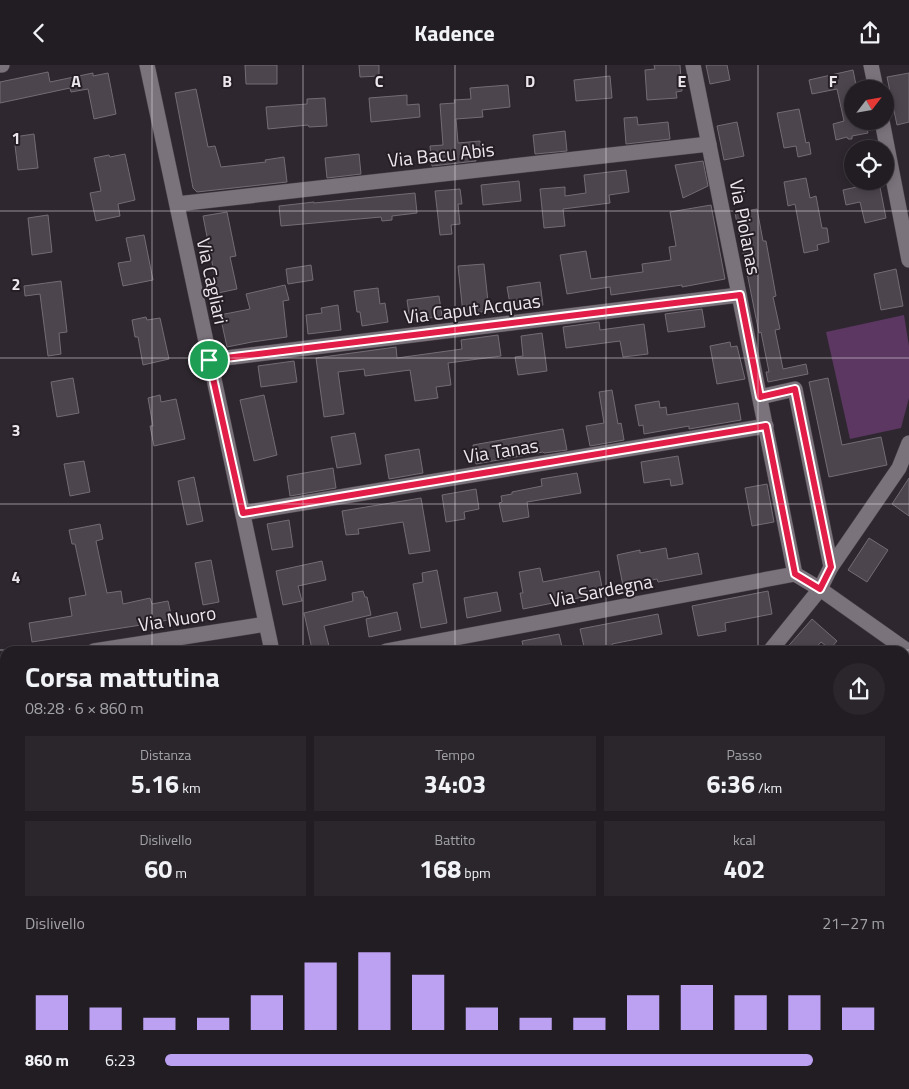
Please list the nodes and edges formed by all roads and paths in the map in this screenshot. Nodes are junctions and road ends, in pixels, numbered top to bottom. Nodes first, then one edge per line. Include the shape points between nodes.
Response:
1 (147, 65) edge
2 (693, 65) edge
3 (871, 65) edge
4 (874, 80) edge
5 (884, 130) edge
6 (709, 144) junction
7 (177, 204) junction
8 (909, 260) edge
9 (740, 295) junction
10 (209, 360) junction
11 (760, 397) junction
12 (766, 426) junction
13 (909, 443) edge
14 (243, 513) junction
15 (831, 567) junction
16 (795, 574) junction
17 (820, 589) junction
18 (266, 623) junction
19 (180, 644) edge
20 (156, 646) edge
21 (271, 646) edge
22 (413, 646) edge
23 (774, 646) edge
24 (901, 646) edge

1 - 7 street, Via Cagliari
2 - 6 street, Via Piolanas
3 - 4 street
5 - 8 street
6 - 7 street, Via Bacu Abis
6 - 9 street, Via Piolanas
7 - 10 street, Via Cagliari
9 - 10 street, Via Caput Acquas
9 - 11 street, Via Piolanas
10 - 14 street, Via Cagliari
11 - 12 street, Via Piolanas
11 - 15 street via 795,389
12 - 14 street, Via Tanas
12 - 16 street, Via Piolanas
13 - 15 street via 899,469
14 - 18 street, Via Cagliari
15 - 17 street
16 - 17 street
16 - 22 street, Via Sardegna
17 - 23 street
17 - 24 street
18 - 19 street, Via Nuoro
18 - 21 street, Via Cagliari
19 - 20 street, Via Nuoro

